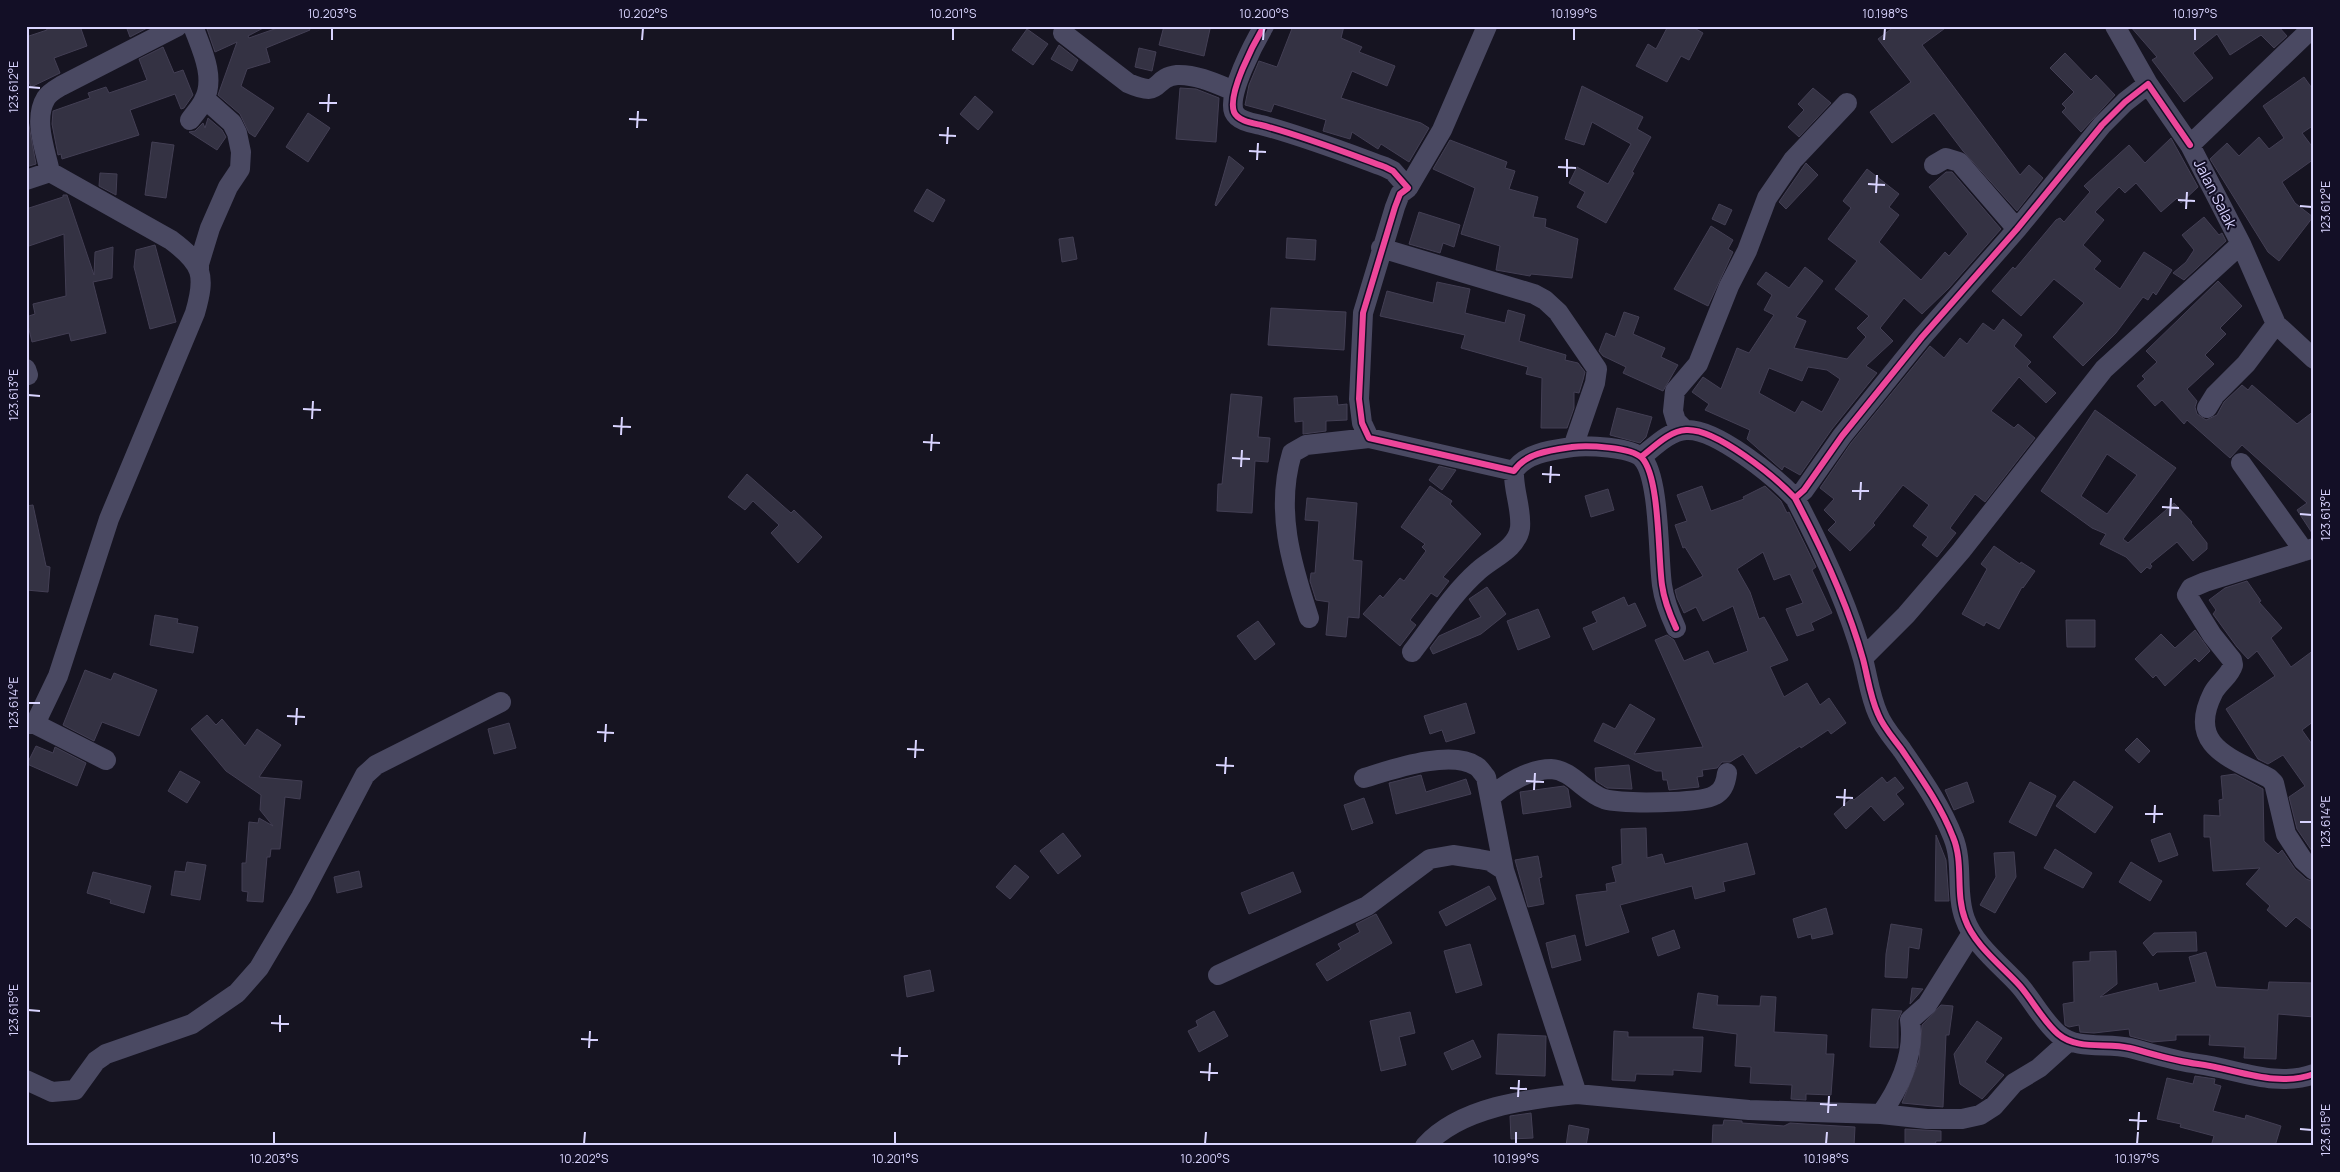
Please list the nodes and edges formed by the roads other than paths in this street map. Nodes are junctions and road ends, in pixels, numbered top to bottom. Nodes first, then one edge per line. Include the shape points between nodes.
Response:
1 (178, 26) edge
2 (193, 26) edge
3 (1264, 26) edge
4 (1487, 26) edge
5 (2115, 26) edge
6 (2310, 26) edge
7 (1064, 33) dead end
8 (2148, 84) junction
9 (1234, 91) junction
10 (205, 99) junction
11 (1847, 103) dead end
12 (190, 120) dead end
13 (2190, 145) junction
14 (1934, 165) dead end
15 (50, 172) junction
16 (26, 180) edge
17 (1408, 188) junction
18 (2017, 229) junction
19 (2241, 244) junction
20 (1381, 248) junction
21 (199, 269) junction
22 (2276, 324) junction
23 (2314, 358) edge
24 (2208, 408) dead end
25 (1685, 430) junction
26 (1369, 438) junction
27 (1574, 447) junction
28 (1641, 457) junction
29 (2241, 463) dead end
30 (1514, 471) junction
31 (1795, 498) junction
32 (2309, 549) edge
33 (1309, 618) dead end
34 (1676, 628) dead end
35 (1412, 652) dead end
36 (1863, 658) junction
37 (501, 702) dead end
38 (30, 724) edge
39 (106, 760) dead end
40 (1727, 773) dead end
41 (1364, 778) dead end
42 (1490, 798) junction
43 (1504, 870) junction
44 (2314, 870) edge
45 (1972, 933) junction
46 (1218, 975) dead end
47 (2069, 1041) junction
48 (2314, 1074) edge
49 (26, 1080) edge
50 (1577, 1094) junction
51 (1881, 1114) junction
52 (1425, 1146) edge

1 - 15 street via 46,96 40,126
2 - 10 street via 207,66 209,82
3 - 9 street
4 - 17 street via 1442,130
5 - 8 street
6 - 13 street, Jalan Salak via 2307,33
7 - 9 street via 1128,83 1140,88 1156,89 1164,79 1184,75
8 - 13 street
8 - 18 street via 2102,125
9 - 17 street via 1233,110 1240,118 1385,167
10 - 12 street
10 - 21 street via 232,123 238,133 241,152 240,170 228,187 210,228
11 - 25 street via 1793,160 1767,198 1698,364 1675,390 1673,411 1676,421
13 - 19 street, Jalan Salak
14 - 18 street via 1946,158 1959,162
15 - 16 street
15 - 21 street via 171,240 188,253
17 - 20 street via 1400,194
18 - 31 street via 1922,337
19 - 22 street, Jalan Salak
19 - 36 street via 2104,369 1960,551 1906,615
20 - 26 street via 1363,313 1360,339 1359,399 1362,423
20 - 27 street via 1534,294 1558,312 1596,368 1595,383
21 - 38 street via 202,290 194,313 109,520 58,676
22 - 23 street, Jalan Salak
22 - 24 street via 2246,364 2215,395
25 - 28 street via 1668,437
25 - 31 street via 1700,431 1740,453 1777,480
26 - 30 street
26 - 33 street via 1306,445 1292,453 1284,508 1285,532
27 - 28 street via 1585,445 1616,449
27 - 30 street via 1528,458
28 - 34 street via 1649,471 1654,495 1662,587
29 - 32 street
30 - 35 street via 1520,520 1518,535 1513,543 1477,572
31 - 36 street via 1816,537
32 - 44 street via 2205,582 2191,588 2187,595 2233,665 2210,699 2203,719 2205,730 2215,747 2228,759 2274,783 2286,834 2303,860
36 - 45 street via 1879,717 1928,789 1954,837 1960,860 1964,918
37 - 49 street via 376,765 365,775 301,897 259,968 238,992 192,1024 106,1054 96,1061 75,1090 52,1092
38 - 39 street
40 - 42 street via 1723,788 1717,794 1690,801 1618,802 1603,799 1566,774 1551,770 1506,783
41 - 42 street via 1422,761 1468,762 1477,766 1486,777
42 - 43 street
43 - 46 street via 1490,861 1453,855 1430,859 1366,906
43 - 50 street
45 - 47 street via 2058,1034
45 - 51 street via 1927,1005 1910,1020 1910,1055 1892,1098
47 - 48 street via 2129,1048 2170,1061 2259,1077 2291,1079
47 - 51 street via 2039,1068 2014,1083 1994,1106 1980,1115 1962,1119 1927,1119
50 - 51 street via 1749,1110
50 - 52 street via 1489,1108 1448,1127

